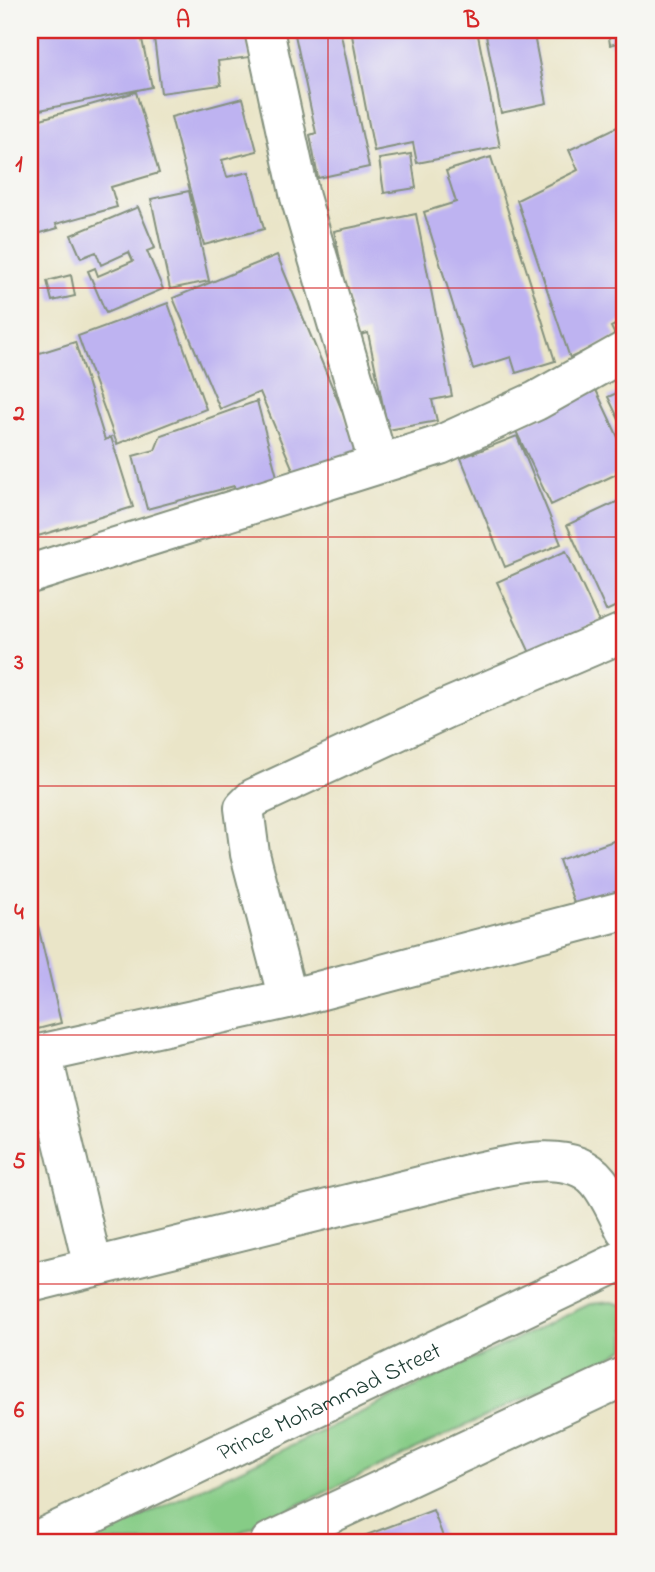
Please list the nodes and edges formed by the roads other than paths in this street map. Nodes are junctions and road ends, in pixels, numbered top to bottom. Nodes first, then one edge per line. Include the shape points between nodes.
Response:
1 (264, 30) edge
2 (625, 351) edge
3 (377, 462) junction
4 (30, 574) edge
5 (625, 632) edge
6 (625, 909) edge
7 (288, 999) junction
8 (36, 1055) edge
9 (625, 1229) edge
10 (625, 1259) edge
11 (93, 1267) junction
12 (30, 1283) edge
13 (625, 1376) edge
14 (34, 1542) edge
15 (270, 1542) edge

1 - 3 street via 300,197
2 - 3 street via 536,401 440,445
3 - 4 street
5 - 7 street via 444,709 254,798 244,808 250,854
6 - 7 street
7 - 8 street
8 - 11 street
9 - 11 street via 597,1178 569,1164 543,1160 477,1172
10 - 14 street, Prince Mohammad Street
11 - 12 street
13 - 15 street

